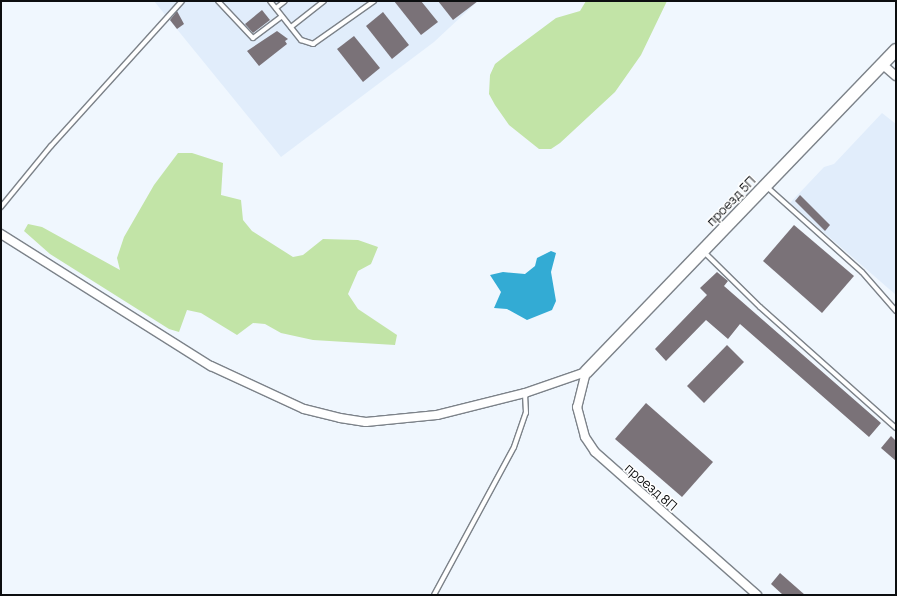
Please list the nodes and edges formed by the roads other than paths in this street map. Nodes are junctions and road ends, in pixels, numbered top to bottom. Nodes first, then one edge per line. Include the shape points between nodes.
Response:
1 (182, 1) edge
2 (218, 1) edge
3 (270, 1) edge
4 (285, 1) edge
5 (324, 1) edge
6 (374, 1) edge
7 (276, 8) junction
8 (282, 16) junction
9 (291, 27) junction
10 (896, 50) edge
11 (882, 64) junction
12 (896, 76) edge
13 (766, 186) junction
14 (1, 207) edge
15 (1, 234) edge
16 (703, 251) junction
17 (896, 311) edge
18 (586, 372) junction
19 (525, 393) junction
20 (896, 428) edge
21 (434, 595) edge
22 (757, 595) edge

1 - 14 lane
2 - 8 lane via 253,38
3 - 7 lane
4 - 7 lane
5 - 9 lane
6 - 9 lane via 313,44 302,40
7 - 8 lane
8 - 9 lane
10 - 11 street, проезд 5П
11 - 12 street
11 - 13 street, проезд 5П
13 - 16 street, проезд 5П
13 - 17 lane via 862,272
15 - 19 street via 211,366 304,409 366,422 399,420 437,416
16 - 18 street, проезд 5П
16 - 20 lane via 760,307
18 - 19 street
18 - 22 street, проезд 8П via 578,406 585,437 595,452
19 - 21 lane via 526,413 514,447

